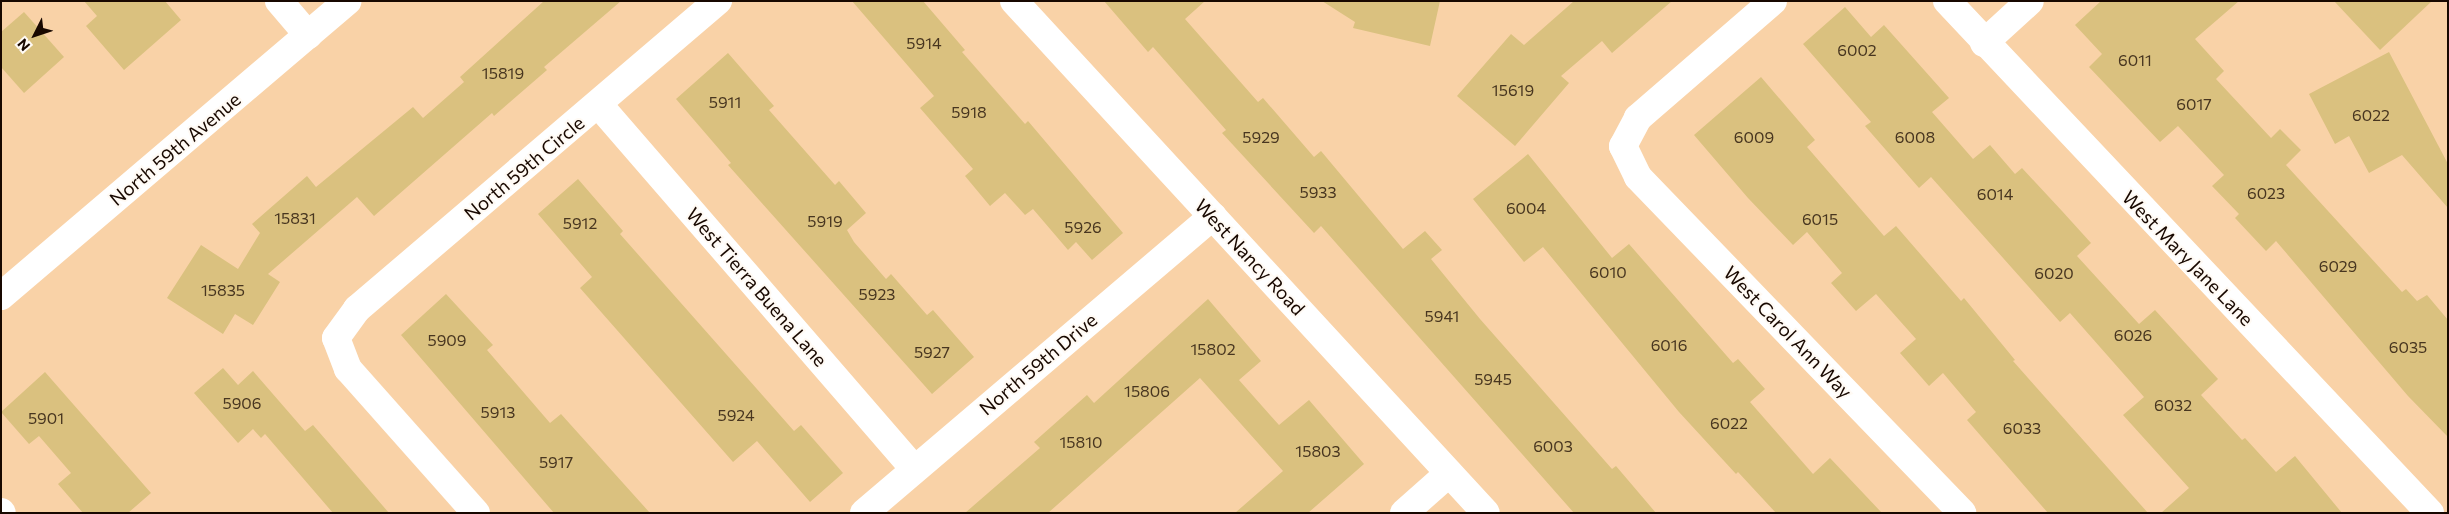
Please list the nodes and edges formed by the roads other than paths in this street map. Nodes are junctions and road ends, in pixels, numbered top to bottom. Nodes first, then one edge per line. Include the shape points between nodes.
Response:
1 (279, 1) edge
2 (348, 1) edge
3 (718, 1) edge
4 (1014, 1) edge
5 (1773, 1) edge
6 (1947, 1) edge
7 (2030, 1) edge
8 (308, 35) junction
9 (1984, 43) junction
10 (599, 105) junction
11 (1213, 216) junction
12 (1, 296) edge
13 (914, 470) junction
14 (1449, 474) junction
15 (476, 513) edge
16 (864, 513) edge
17 (1404, 513) edge
18 (1486, 513) edge
19 (1962, 513) edge
20 (2430, 513) edge

1 - 8 street
2 - 8 street, North 59th Avenue
3 - 10 street, North 59th Circle
4 - 11 street, West Nancy Road
5 - 19 street, West Carol Ann Way via 1638,118 1623,146 1638,177
6 - 9 street, West Mary Jane Lane
7 - 9 street
8 - 12 street, North 59th Avenue
9 - 20 street, West Mary Jane Lane
10 - 13 street, West Tierra Buena Lane
10 - 15 street, North 59th Circle via 357,308 336,338 348,369
11 - 13 street, North 59th Drive
11 - 14 street, West Nancy Road
13 - 16 street, North 59th Drive
14 - 17 street
14 - 18 street, West Nancy Road

